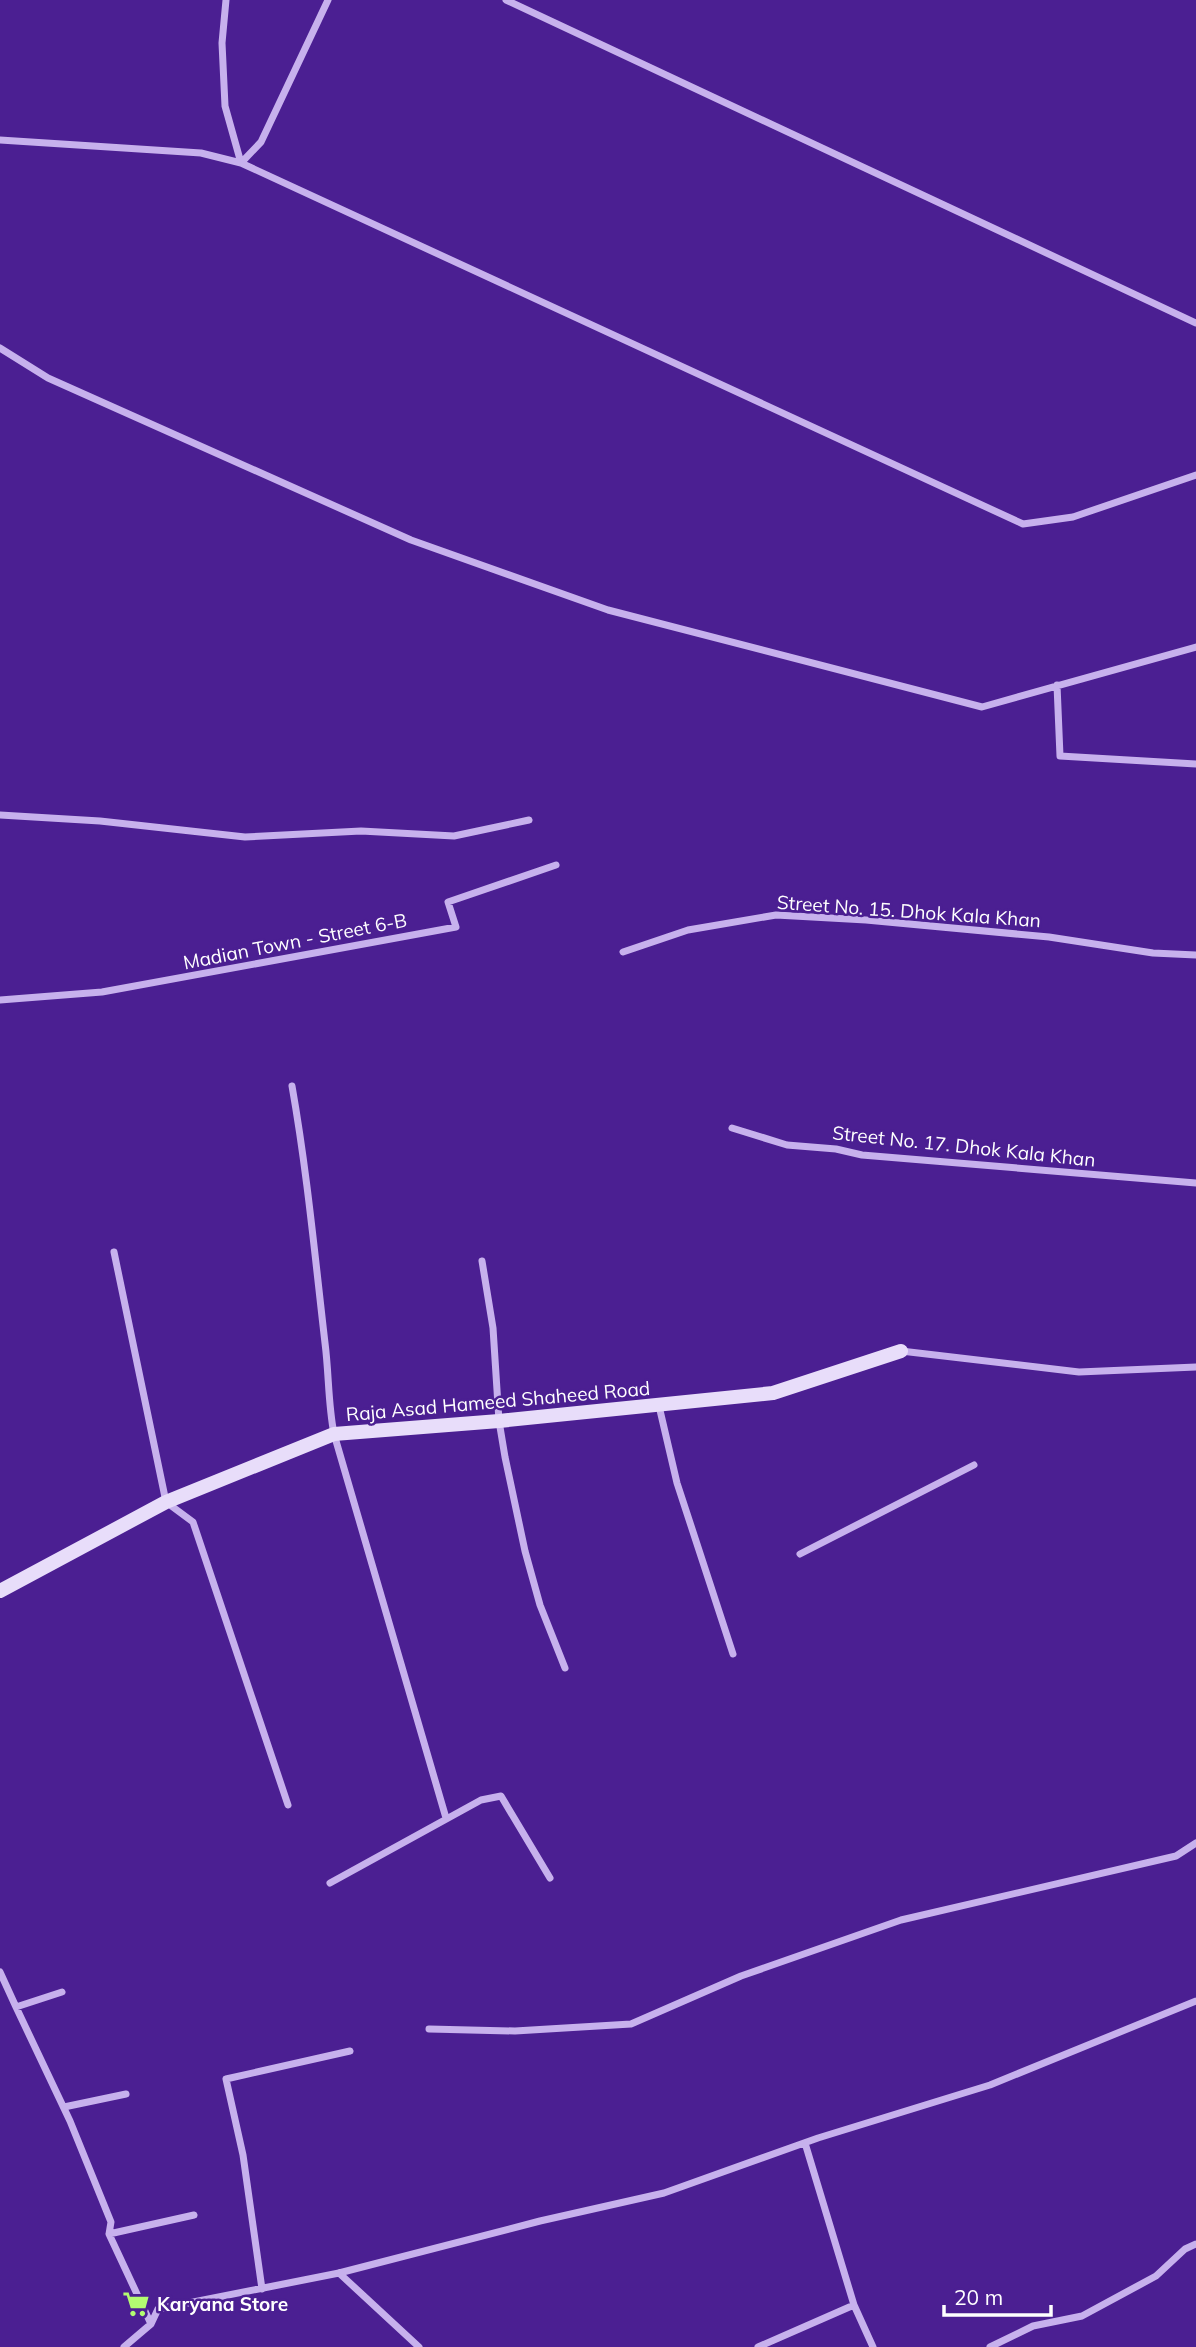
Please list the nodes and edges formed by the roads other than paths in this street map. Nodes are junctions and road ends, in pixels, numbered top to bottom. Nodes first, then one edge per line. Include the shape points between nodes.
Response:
1 (226, 0) edge
2 (328, 0) edge
3 (506, 0) edge
4 (0, 140) edge
5 (241, 163) junction
6 (1196, 323) edge
7 (0, 348) edge
8 (1196, 474) edge
9 (1196, 647) edge
10 (1057, 685) junction
11 (1196, 764) edge
12 (0, 815) edge
13 (529, 820) dead end
14 (556, 865) dead end
15 (623, 952) dead end
16 (1196, 955) edge
17 (0, 1000) edge
18 (292, 1086) dead end
19 (732, 1128) dead end
20 (1196, 1183) edge
21 (114, 1252) dead end
22 (482, 1261) dead end
23 (901, 1351) joint
24 (1196, 1367) edge
25 (659, 1406) junction
26 (499, 1421) junction
27 (334, 1434) junction
28 (974, 1465) dead end
29 (166, 1502) junction
30 (800, 1554) dead end
31 (0, 1591) edge
32 (733, 1654) dead end
33 (565, 1668) dead end
34 (288, 1805) dead end
35 (446, 1818) junction
36 (1196, 1843) edge
37 (550, 1878) dead end
38 (330, 1883) dead end
39 (0, 1972) edge
40 (62, 1992) dead end
41 (1196, 2001) edge
42 (16, 2007) junction
43 (429, 2029) dead end
44 (350, 2052) dead end
45 (127, 2094) dead end
46 (64, 2108) junction
47 (805, 2143) junction
48 (194, 2216) dead end
49 (109, 2235) junction
50 (1196, 2244) edge
51 (339, 2273) junction
52 (262, 2289) junction
53 (855, 2305) junction
54 (151, 2324) junction
55 (124, 2347) edge
56 (419, 2347) edge
57 (758, 2347) edge
58 (873, 2347) edge
59 (990, 2347) edge

1 - 5 street via 222,43 225,106
2 - 5 street via 261,142
3 - 6 street
4 - 5 street via 201,153
5 - 8 street via 1023,524 1073,517
7 - 10 street via 48,378 411,541 608,610 982,707
9 - 10 street
10 - 11 street via 1060,756
12 - 13 street via 245,837 361,831 454,836
14 - 17 street, Madian Town - Street 6-B via 448,902 456,927 102,992
15 - 16 street, Street No. 15. Dhok Kala Khan via 688,930 776,915 1049,937
18 - 27 street
19 - 20 street, Street No. 17. Dhok Kala Khan via 787,1145 862,1155
21 - 29 street
22 - 26 street via 494,1328
23 - 24 street via 1079,1372
23 - 25 street, Raja Asad Hameed Shaheed Road via 773,1393
25 - 26 street, Raja Asad Hameed Shaheed Road
25 - 32 street via 677,1483
26 - 27 street, Raja Asad Hameed Shaheed Road
26 - 33 street via 525,1550
27 - 29 street, Raja Asad Hameed Shaheed Road
27 - 35 street
28 - 30 street
29 - 31 street, Raja Asad Hameed Shaheed Road
29 - 34 street via 193,1522
35 - 37 street via 481,1800 501,1796
35 - 38 street
36 - 43 street via 1176,1856 901,1920 741,1976 631,2024 515,2031
39 - 42 street
40 - 42 street
41 - 47 street via 990,2085
42 - 46 street
44 - 52 street via 226,2080 243,2155
45 - 46 street
46 - 49 street via 111,2222
47 - 51 street via 664,2193
47 - 53 street
48 - 49 street
49 - 54 street
50 - 59 street via 1156,2276 1082,2316 1033,2326
51 - 52 street
51 - 56 street
52 - 54 street via 158,2309
53 - 57 street
53 - 58 street
54 - 55 street

